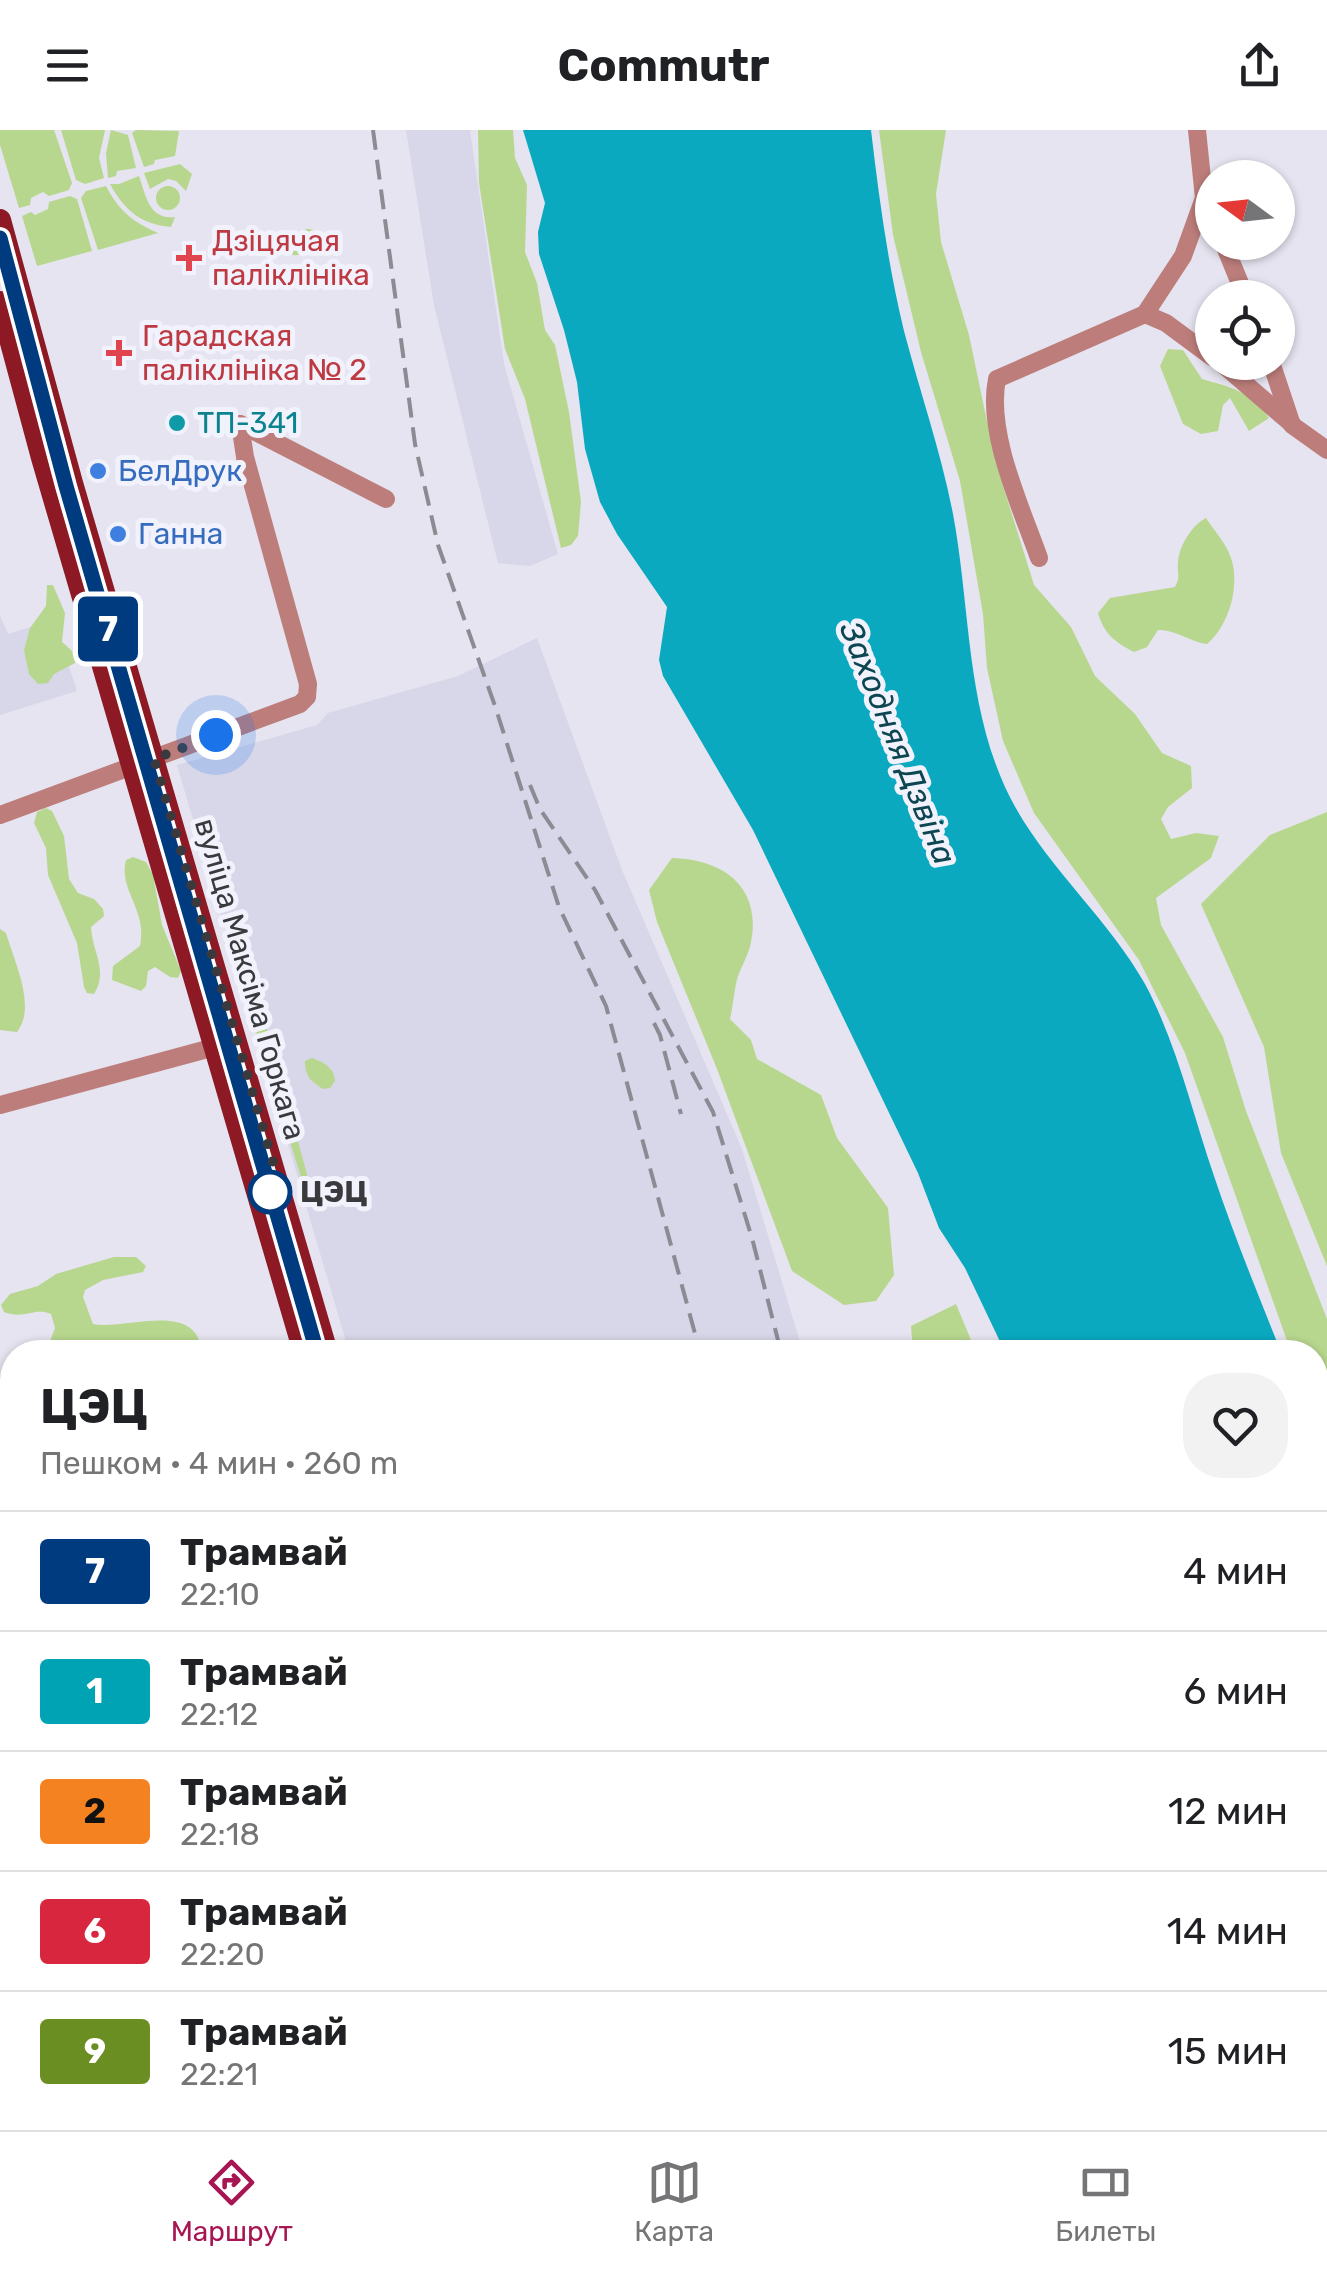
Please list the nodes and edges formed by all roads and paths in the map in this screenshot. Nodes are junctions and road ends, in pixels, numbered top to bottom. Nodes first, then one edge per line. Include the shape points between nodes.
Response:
1 (1197, 130) edge
2 (1200, 160) edge
3 (0, 220) edge
4 (1195, 222) edge
5 (10, 287) edge
6 (0, 302) edge
7 (1145, 314) junction
8 (1195, 344) edge
9 (1241, 380) edge
10 (1278, 380) edge
11 (1292, 425) junction
12 (1327, 450) edge
13 (386, 499) dead end
14 (1040, 558) dead end
15 (144, 763) junction
16 (0, 815) edge
17 (226, 1044) junction
18 (0, 1106) edge
19 (282, 1193) junction
20 (259, 1200) junction
21 (300, 1340) edge
22 (324, 1340) edge

1 - 2 street
3 - 5 main road, вуліца Максіма Горкага
4 - 7 street
5 - 15 main road, вуліца Максіма Горкага via 72,484
6 - 15 main road, вуліца Максіма Горкага via 42,458
7 - 8 street
7 - 14 street via 998,379 996,426
9 - 11 street
10 - 11 street
11 - 12 street
13 - 15 street via 240,424 307,697
15 - 16 street
15 - 17 main road, вуліца Максіма Горкага
17 - 18 street
17 - 19 main road, вуліца Максіма Горкага
17 - 20 main road, вуліца Максіма Горкага
19 - 20 street
19 - 22 main road, вуліца Максіма Горкага
20 - 21 main road, вуліца Максіма Горкага

